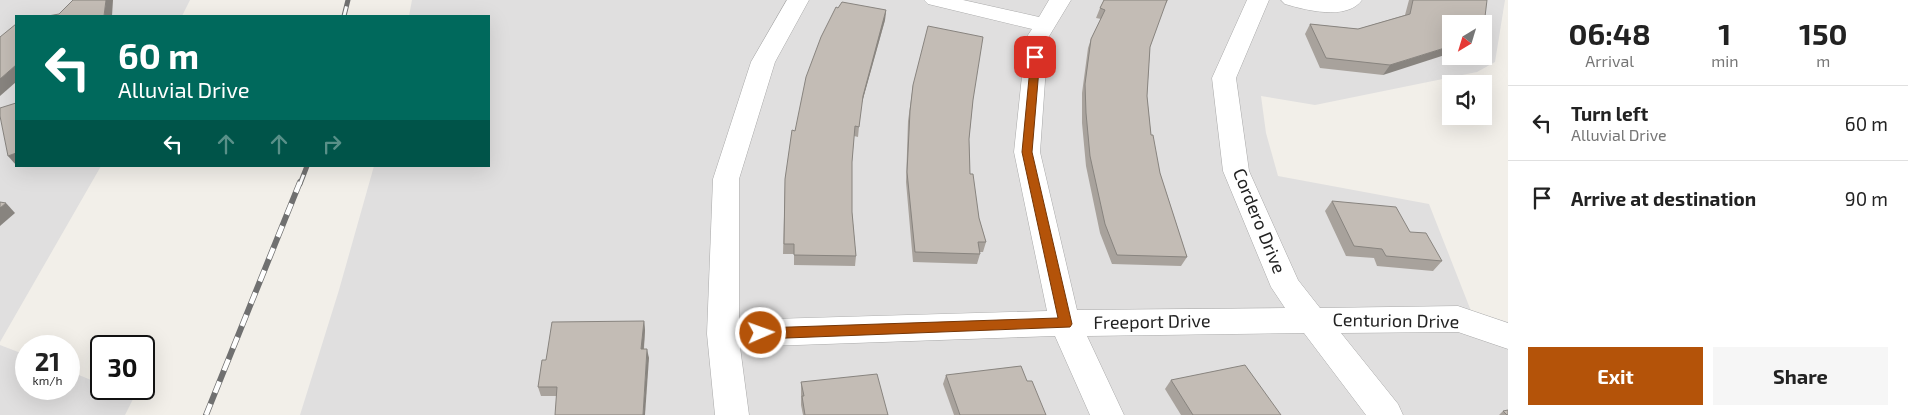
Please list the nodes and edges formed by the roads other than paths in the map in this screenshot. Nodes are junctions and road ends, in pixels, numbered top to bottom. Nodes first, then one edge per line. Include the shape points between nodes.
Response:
1 (798, 0) edge
2 (935, 0) edge
3 (1060, 0) edge
4 (1258, 0) edge
5 (1292, 0) edge
6 (1352, 0) edge
7 (1045, 25) junction
8 (1312, 320) junction
9 (1065, 324) junction
10 (723, 334) junction
11 (1508, 336) edge
12 (732, 415) edge
13 (1107, 415) edge
14 (1386, 415) edge

1 - 10 street via 762,62 726,179
2 - 7 street
3 - 7 street
4 - 8 street, Cordero Drive via 1224,78 1236,171 1286,287
5 - 6 street via 1332,7
7 - 9 street via 1037,38 1027,152
8 - 9 street, Freeport Drive
8 - 11 street, Centurion Drive via 1458,320
8 - 14 street, Cordero Drive
9 - 10 street, Freeport Drive
9 - 13 street
10 - 12 street

